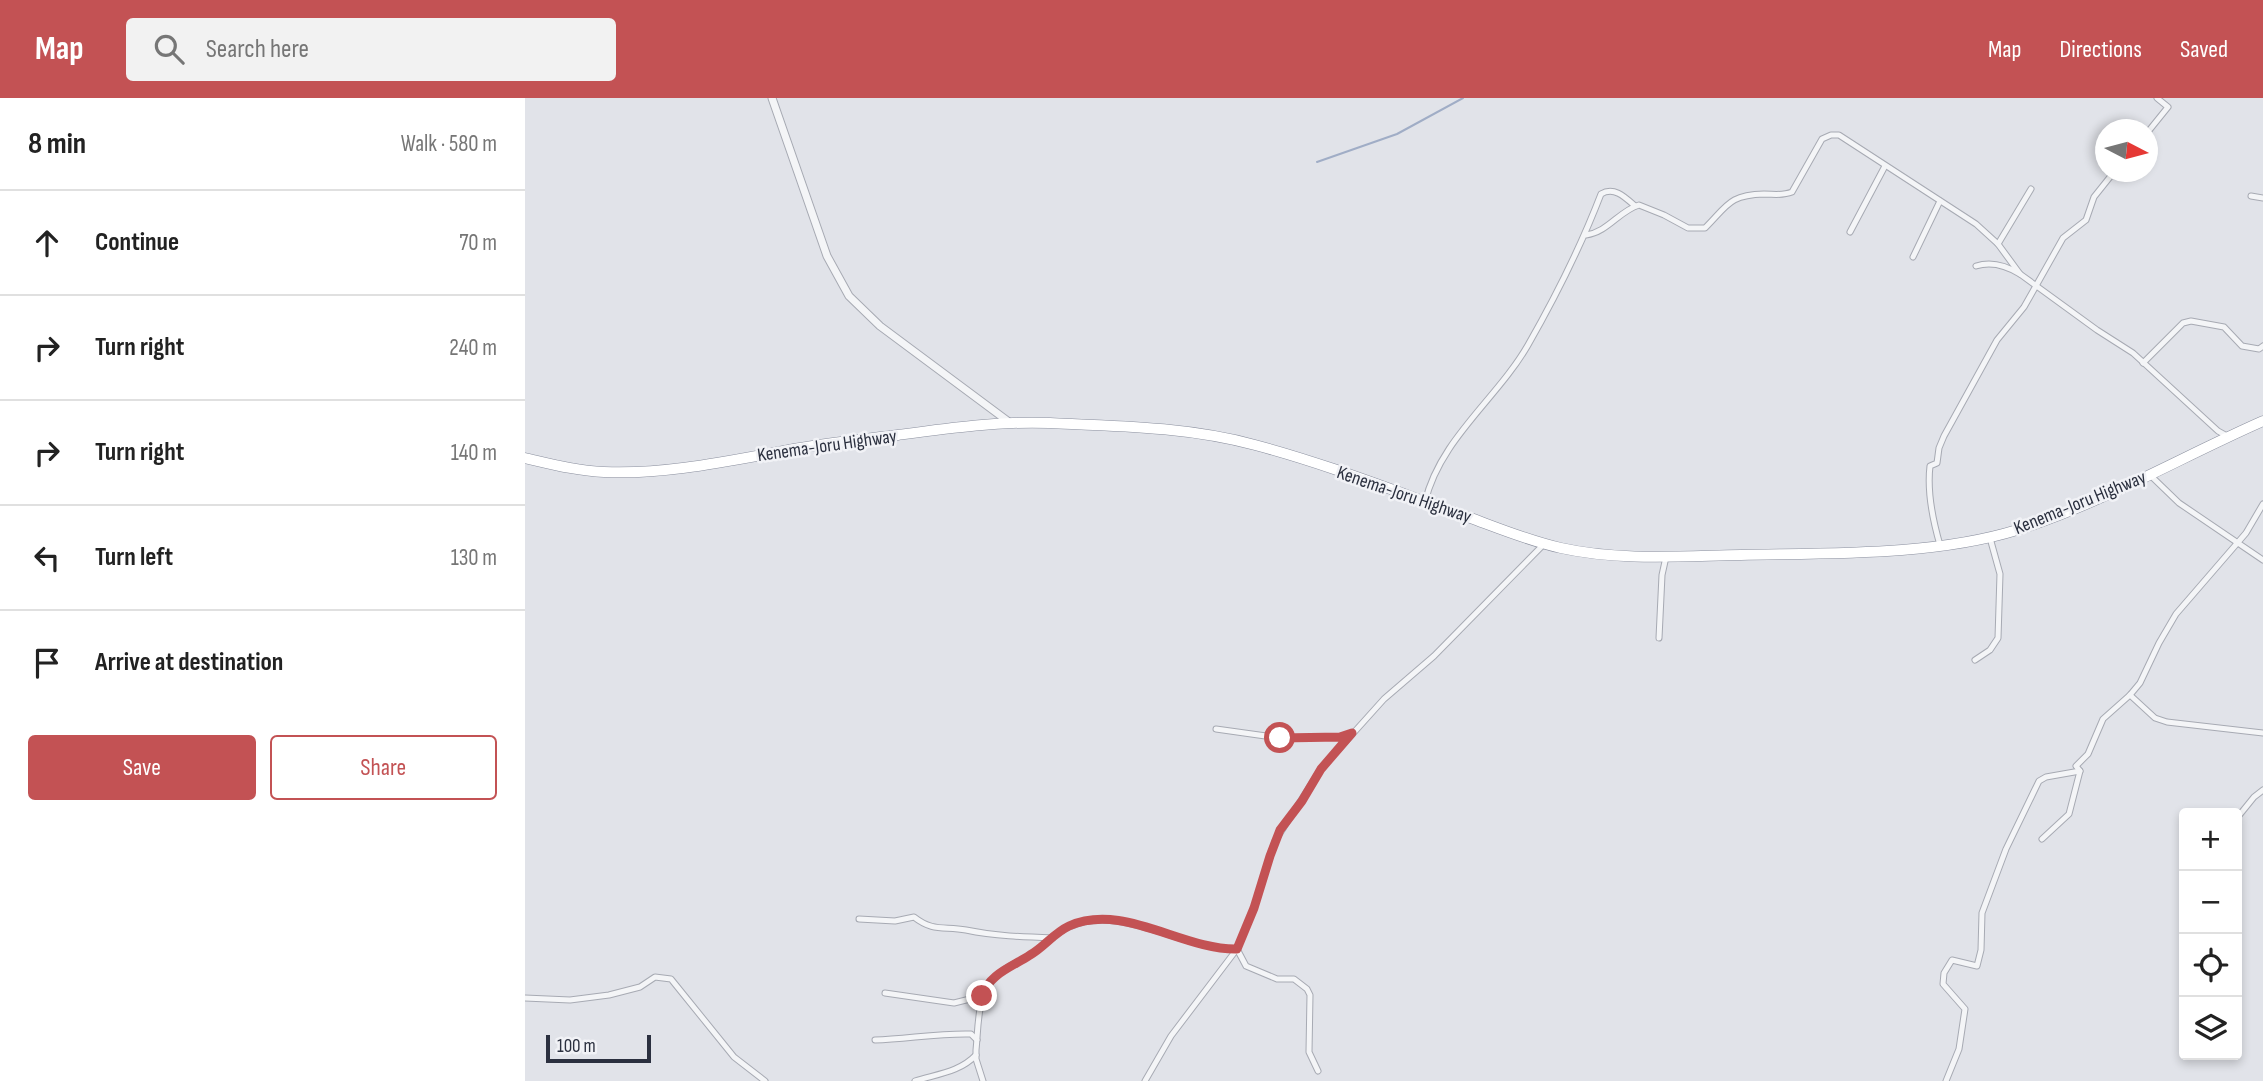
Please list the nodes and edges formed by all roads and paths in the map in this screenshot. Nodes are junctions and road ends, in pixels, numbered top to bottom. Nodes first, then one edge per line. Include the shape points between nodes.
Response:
1 (772, 98) edge
2 (2157, 98) edge
3 (2158, 119) edge
4 (1885, 166) junction
5 (2106, 182) edge
6 (2031, 189) dead end
7 (2251, 196) dead end
8 (2263, 198) edge
9 (1940, 201) junction
10 (1635, 206) junction
11 (1850, 232) dead end
12 (1586, 235) junction
13 (1998, 244) junction
14 (1913, 257) dead end
15 (1976, 266) dead end
16 (2019, 274) junction
17 (2035, 286) junction
18 (2263, 346) edge
19 (2143, 363) junction
20 (2263, 421) edge
21 (1009, 422) junction
22 (2227, 436) junction
23 (525, 458) edge
24 (2150, 475) junction
25 (1426, 502) junction
26 (2263, 504) edge
27 (1990, 538) junction
28 (2239, 542) junction
29 (1544, 544) junction
30 (1940, 545) junction
31 (1666, 556) junction
32 (2263, 559) edge
33 (1658, 638) dead end
34 (1975, 660) dead end
35 (2130, 695) junction
36 (1216, 729) dead end
37 (1352, 733) junction
38 (2263, 733) edge
39 (2080, 771) junction
40 (2263, 790) edge
41 (2242, 812) edge
42 (2042, 839) dead end
43 (859, 919) dead end
44 (1053, 938) junction
45 (1237, 949) junction
46 (885, 993) dead end
47 (982, 996) junction
48 (525, 998) edge
49 (875, 1040) dead end
50 (977, 1040) junction
51 (976, 1055) junction
52 (1318, 1071) dead end
53 (765, 1081) edge
54 (915, 1081) edge
55 (983, 1081) edge
56 (1145, 1081) edge
57 (1946, 1081) edge

1 - 21 street via 827,256 849,296 880,326
2 - 3 street via 2168,107
4 - 9 street
4 - 10 street via 1843,137 1831,135 1819,143 1792,192 1739,197 1725,205 1705,228 1688,228
4 - 11 street
5 - 17 street via 2094,197 2086,220 2063,238
6 - 13 street
7 - 8 street
9 - 13 street
9 - 14 street
10 - 12 street via 1604,229
10 - 12 street via 1618,193 1603,192
12 - 25 street via 1528,345 1444,457 1431,480
13 - 16 street
15 - 16 street via 2007,266
16 - 17 street
17 - 19 street
17 - 30 street via 1997,340 1944,436 1937,463 1930,466
18 - 19 street via 2242,346 2228,329 2191,321 2183,323
19 - 22 street
20 - 22 highway, Kenema-Joru Highway
21 - 23 highway, Kenema-Joru Highway via 635,472 586,470
21 - 25 highway, Kenema-Joru Highway via 1153,428 1226,438
22 - 24 highway, Kenema-Joru Highway
24 - 27 highway, Kenema-Joru Highway via 2065,513
24 - 28 street via 2179,503
25 - 29 highway, Kenema-Joru Highway
26 - 28 street
27 - 30 highway, Kenema-Joru Highway
27 - 34 street via 2000,574 1999,628 1996,644
28 - 32 street
28 - 35 street via 2176,614
29 - 31 highway, Kenema-Joru Highway via 1607,554
29 - 37 street
30 - 31 highway, Kenema-Joru Highway
31 - 33 street
35 - 38 street via 2160,720
35 - 39 street via 2103,719 2088,754 2076,766
36 - 37 street via 1280,738
37 - 45 street via 1280,830
39 - 42 street via 2069,814
39 - 57 street via 2039,781 1982,913 1977,966 1952,960 1944,973 1943,984 1965,1009 1959,1049
40 - 41 street
43 - 44 street via 915,917 925,926 940,929
44 - 45 street via 1070,926 1103,920 1202,946
44 - 47 street via 997,975
45 - 52 street via 1246,966 1277,979 1294,979 1307,989 1309,1052
45 - 56 street via 1171,1036
46 - 47 street via 954,1003
47 - 50 street
48 - 53 street via 570,1000 609,995 655,977 671,979 734,1057
49 - 50 street via 971,1034
50 - 51 street
51 - 54 street via 957,1069
51 - 55 street

